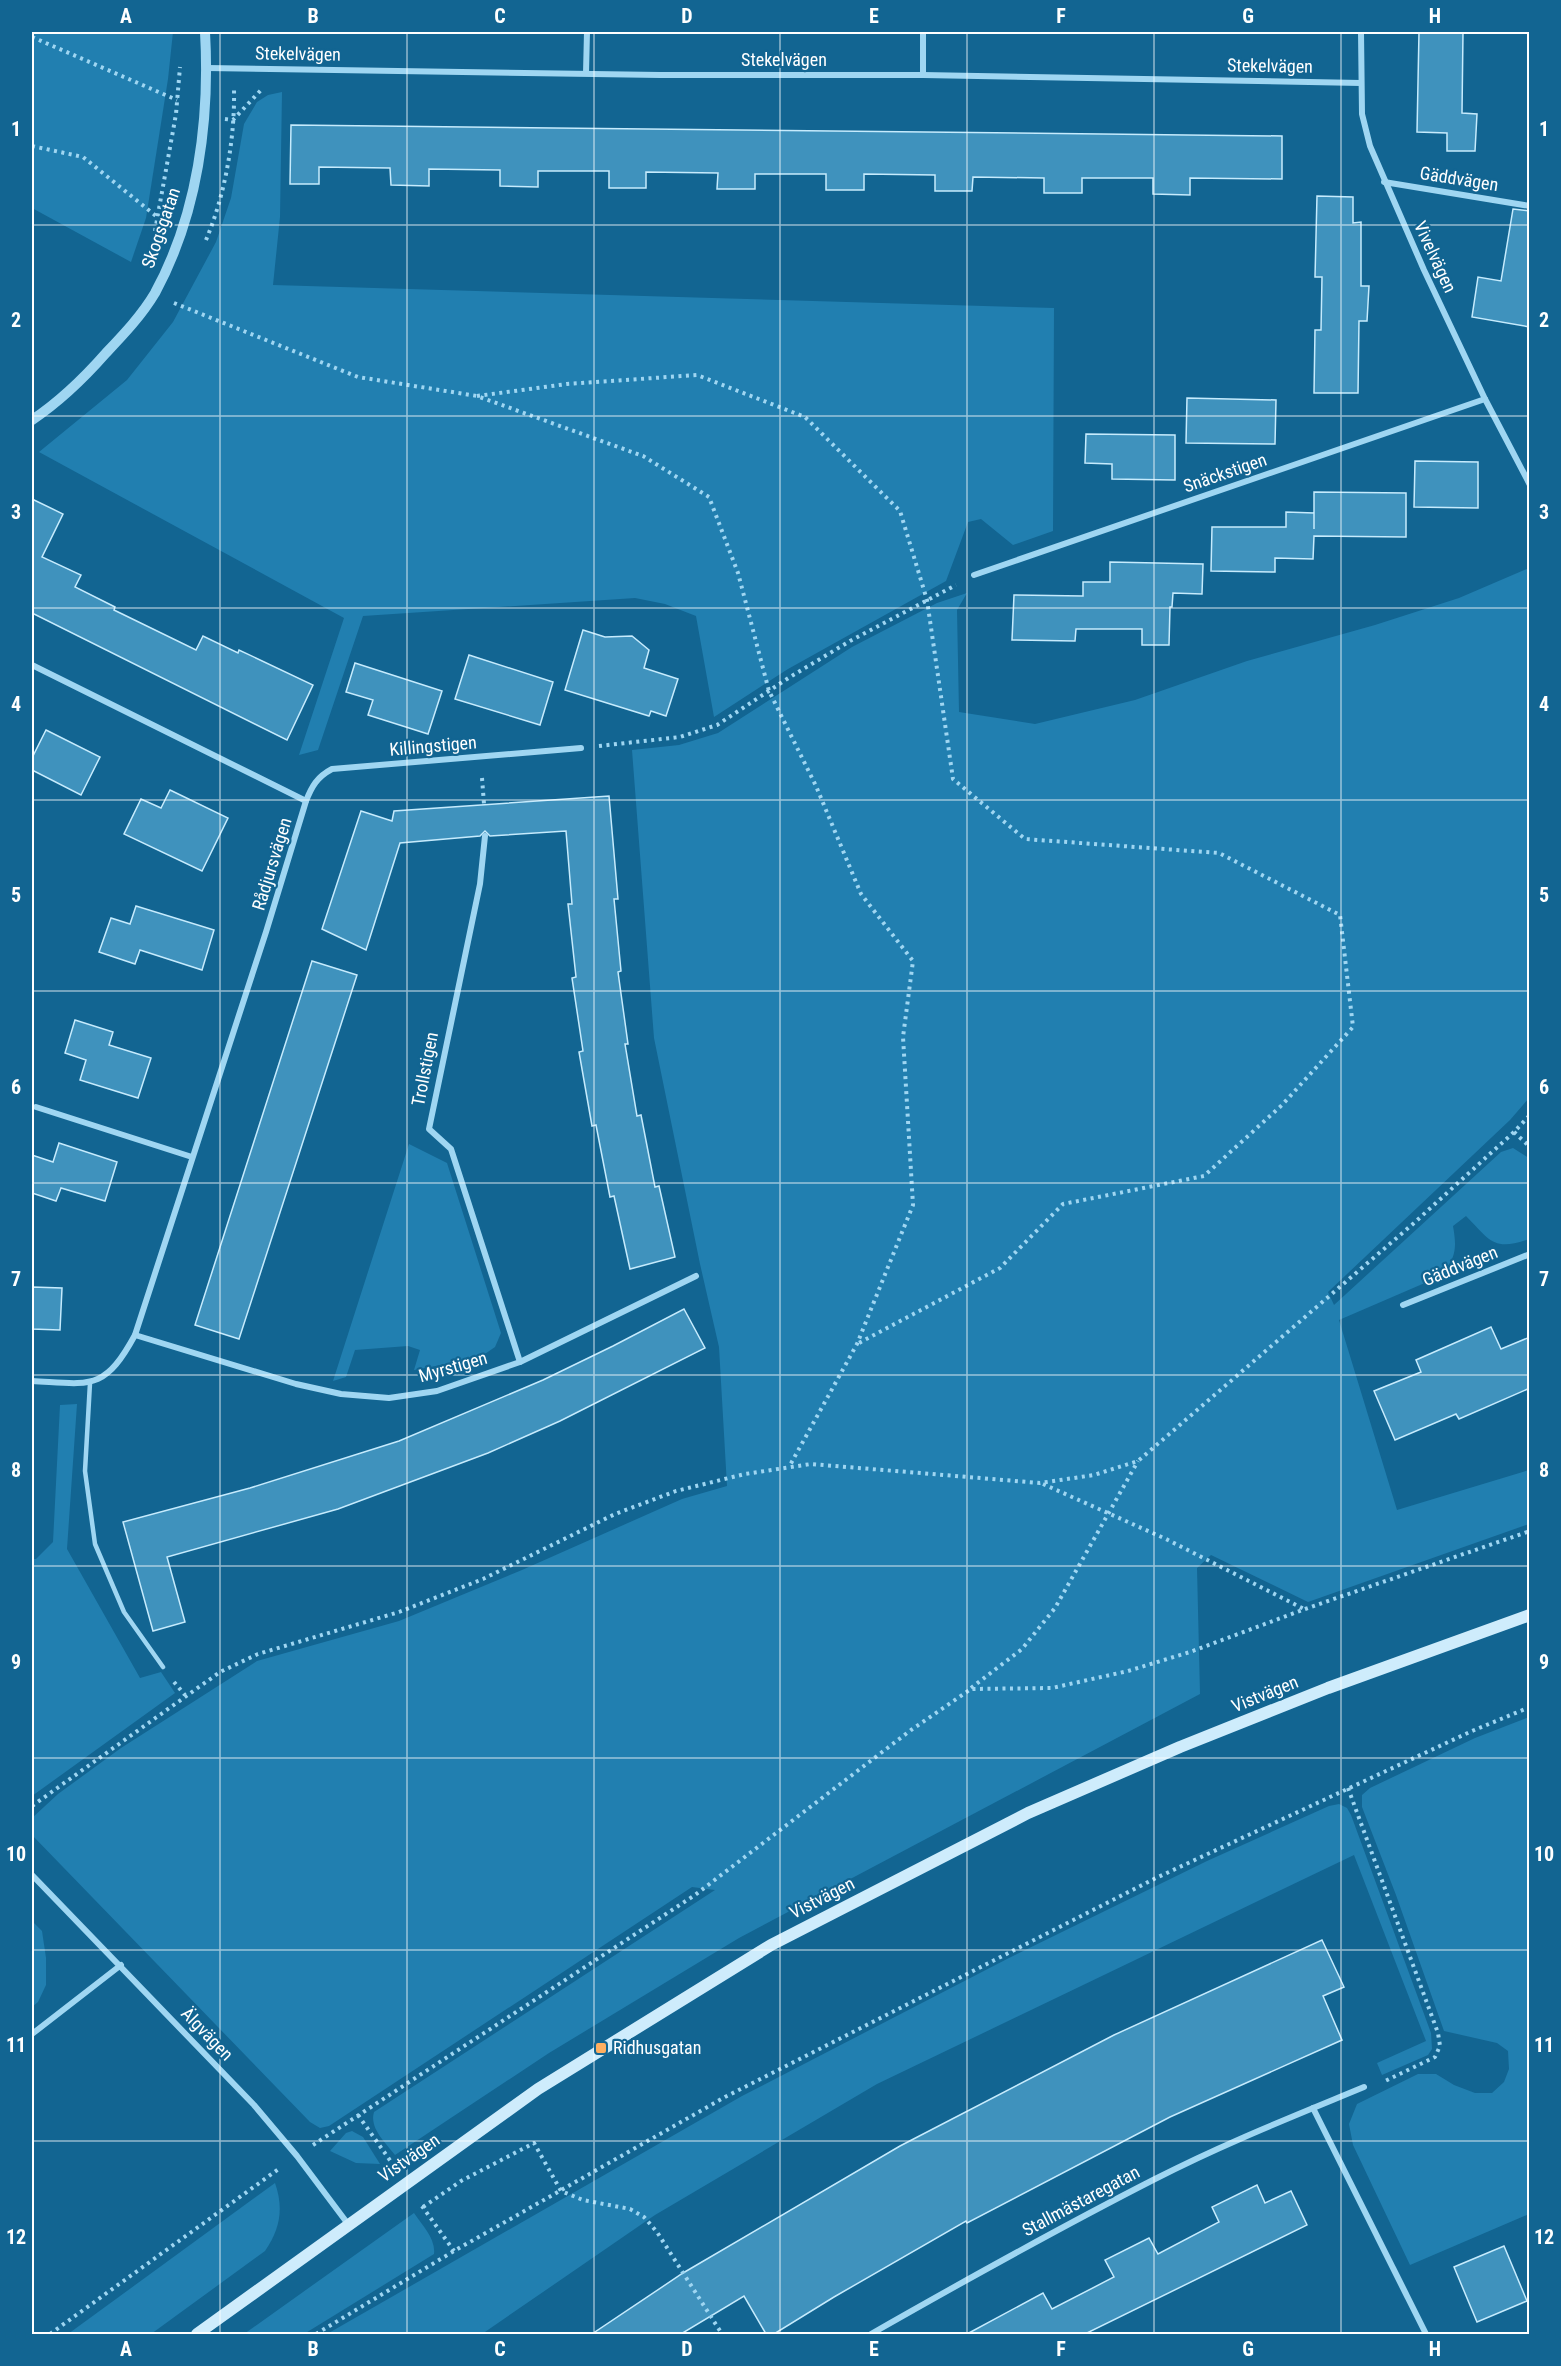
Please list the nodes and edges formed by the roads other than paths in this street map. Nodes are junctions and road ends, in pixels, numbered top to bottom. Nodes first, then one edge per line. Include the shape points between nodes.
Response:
1 (205, 32) edge
2 (587, 32) edge
3 (923, 32) edge
4 (1361, 32) edge
5 (207, 68) junction
6 (586, 73) junction
7 (923, 75) junction
8 (1361, 83) junction
9 (1384, 182) junction
10 (1530, 206) edge
11 (1485, 399) junction
12 (32, 420) edge
13 (1529, 483) edge
14 (974, 575) road end
15 (32, 666) edge
16 (581, 748) road end
17 (306, 801) junction
18 (485, 836) dead end
19 (36, 1107) dead end
20 (192, 1157) junction
21 (1530, 1254) edge
22 (696, 1276) dead end
23 (1403, 1305) dead end
24 (135, 1335) junction
25 (520, 1362) junction
26 (32, 1381) edge
27 (90, 1383) junction
28 (1530, 1615) edge
29 (163, 1667) dead end
30 (32, 1875) edge
31 (121, 1965) junction
32 (32, 2034) edge
33 (1364, 2087) road end
34 (1313, 2108) junction
35 (348, 2224) junction
36 (197, 2334) edge
37 (871, 2334) edge
38 (1426, 2334) edge

1 - 5 street, Skogsgatan
2 - 6 street
3 - 7 street
4 - 8 street, Vivelvägen
5 - 6 street, Stekelvägen
5 - 12 street, Skogsgatan via 205,117 195,178 173,256 133,324 71,390
6 - 7 street, Stekelvägen
7 - 8 street, Stekelvägen
8 - 9 street, Vivelvägen via 1362,114
9 - 10 street, Gäddvägen
9 - 11 street, Vivelvägen
11 - 13 street, Vivelvägen
11 - 14 street, Snäckstigen
15 - 17 street, Rådjursvägen
16 - 17 street, Killingstigen via 332,769 320,775
17 - 20 street, Rådjursvägen
18 - 25 street, Trollstigen via 480,884 429,1129 451,1149
19 - 20 street
20 - 24 street, Rådjursvägen
21 - 23 street, Gäddvägen
22 - 25 street, Myrstigen
24 - 25 street, Myrstigen via 296,1384 341,1394 389,1398 437,1391
24 - 27 street, Rådjursvägen via 121,1359
26 - 27 street
27 - 29 lane via 86,1471 95,1544 124,1612
28 - 35 main road, Vistvägen via 1328,1688 1061,1799 771,1945 538,2089
30 - 31 street, Älgvägen
31 - 32 street
31 - 35 street, Älgvägen via 254,2105
33 - 34 street, Stallmästaregatan
34 - 37 street, Stallmästaregatan via 1156,2178
34 - 38 street
35 - 36 main road, Vistvägen

